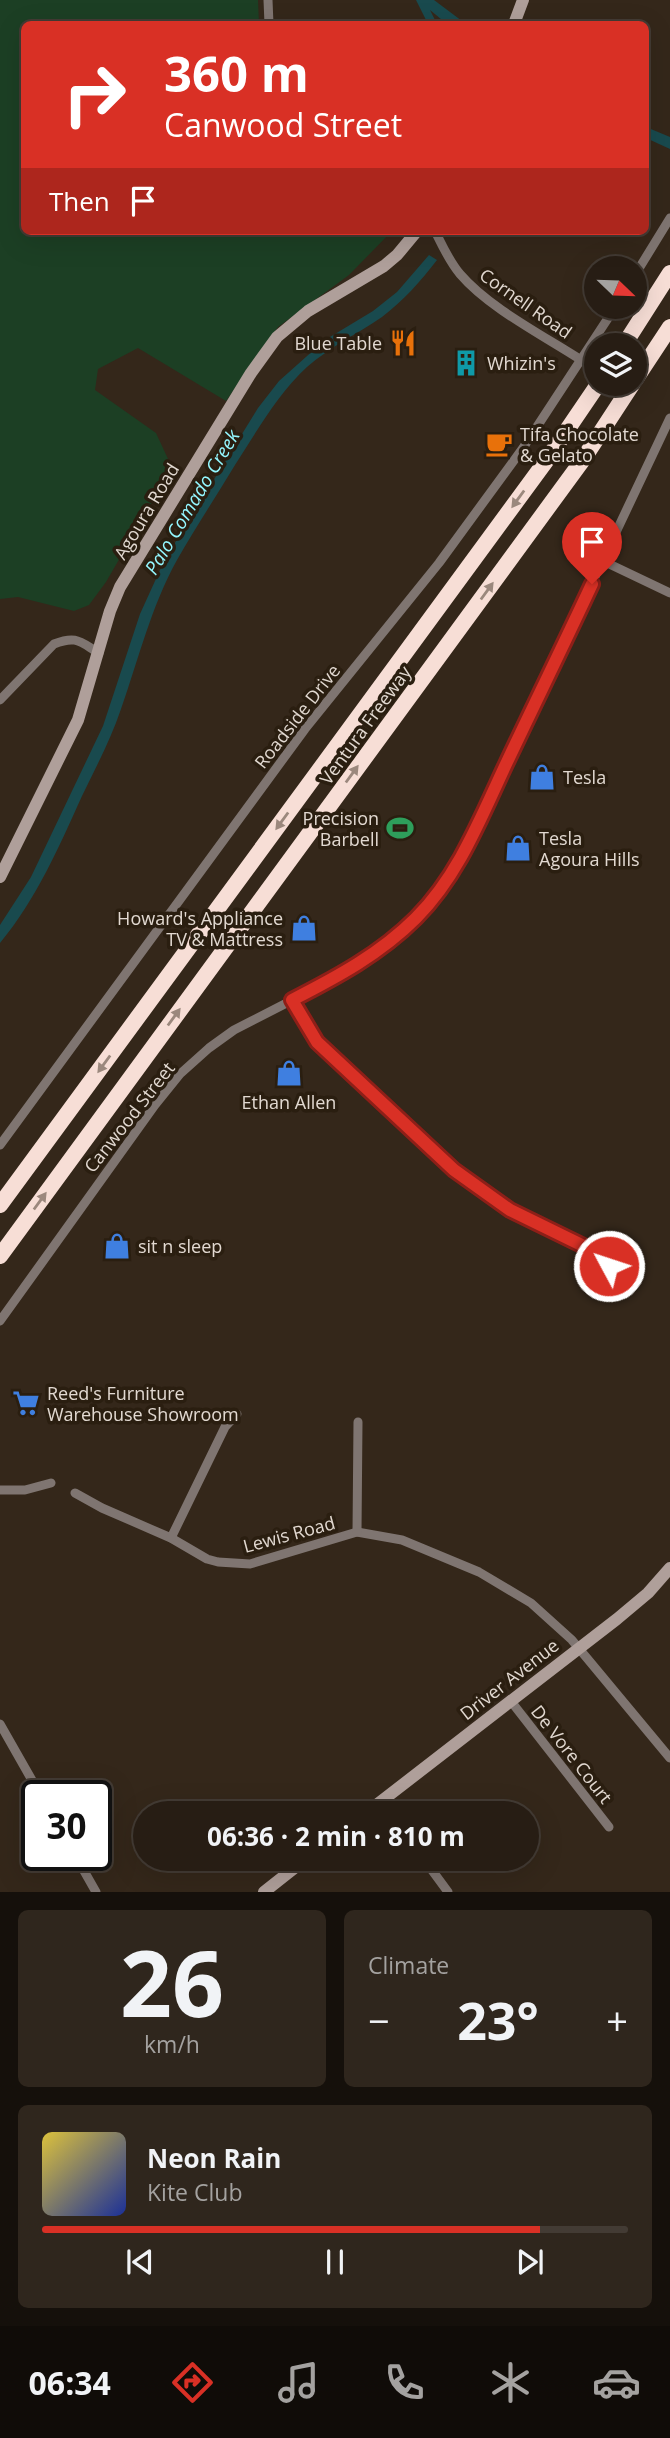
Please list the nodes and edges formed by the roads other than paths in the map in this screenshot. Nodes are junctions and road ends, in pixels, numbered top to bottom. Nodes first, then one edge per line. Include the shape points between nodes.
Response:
1 (268, 0) edge
2 (524, 1) edge
3 (269, 21) edge
4 (515, 21) edge
5 (670, 218) edge
6 (414, 235) edge
7 (437, 235) edge
8 (647, 256) edge
9 (670, 272) edge
10 (608, 319) edge
11 (670, 327) edge
12 (632, 333) edge
13 (581, 360) junction
14 (647, 362) edge
15 (590, 396) edge
16 (625, 396) edge
17 (670, 418) edge
18 (603, 561) junction
19 (670, 593) edge
20 (99, 653) junction
21 (0, 700) edge
22 (0, 877) edge
23 (292, 1000) junction
24 (0, 1145) edge
25 (0, 1205) edge
26 (0, 1256) edge
27 (609, 1266) dead end
28 (0, 1321) edge
29 (237, 1414) dead end
30 (358, 1422) dead end
31 (51, 1483) dead end
32 (0, 1490) edge
33 (75, 1493) dead end
34 (356, 1532) junction
35 (171, 1538) junction
36 (670, 1568) edge
37 (579, 1648) junction
38 (510, 1700) junction
39 (0, 1724) edge
40 (670, 1758) edge
41 (32, 1780) edge
42 (392, 1801) edge
43 (609, 1827) dead end
44 (84, 1871) edge
45 (291, 1871) edge
46 (433, 1871) edge
47 (96, 1892) edge
48 (264, 1892) edge
49 (448, 1892) edge

1 - 3 street
2 - 4 main road
5 - 8 street
6 - 20 main road, Agoura Road via 384,266 277,337 121,587
7 - 13 street, Cornell Road via 468,282
9 - 12 highway
10 - 13 street, Roadside Drive
11 - 14 highway, Ventura Freeway
13 - 24 street, Roadside Drive via 439,563 305,729
15 -> 25 highway, Ventura Freeway
26 -> 16 highway, Ventura Freeway via 582,461
17 - 18 street, Canwood Street
18 - 19 street
18 - 23 street, Canwood Street via 445,884 388,943 347,972
20 - 21 street via 77,639 54,644
20 - 22 main road, Agoura Road via 78,720
23 - 27 street via 317,1042 454,1170 510,1210 602,1255
23 - 28 street, Canwood Street via 234,1030 180,1074
29 - 35 street via 225,1427
30 - 34 street
31 - 32 street
33 - 35 street, Lewis Road
34 - 35 street, Lewis Road via 242,1564 207,1559
34 - 37 street, Lewis Road via 402,1540 489,1576 531,1603
36 - 37 main road, Driver Avenue via 642,1598
37 - 38 main road, Driver Avenue
37 - 40 street, Lewis Road
38 - 42 main road, Driver Avenue
38 - 43 street, De Vore Court
39 - 41 street
44 - 47 street
45 - 48 main road
46 - 49 street

